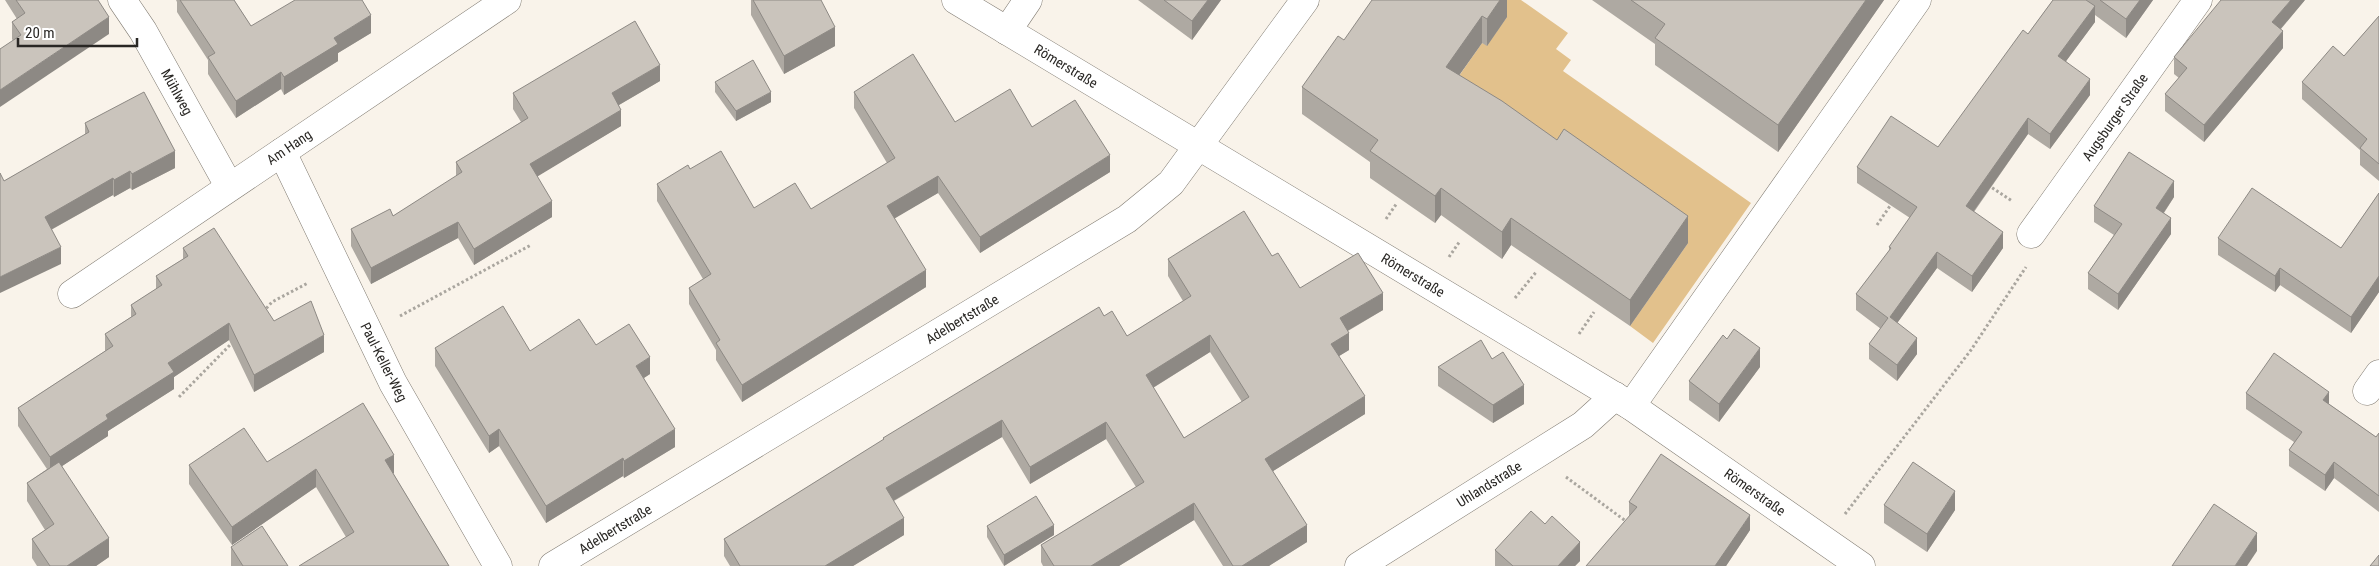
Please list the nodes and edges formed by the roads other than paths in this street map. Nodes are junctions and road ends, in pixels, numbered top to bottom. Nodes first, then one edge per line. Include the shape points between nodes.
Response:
1 (122, 0) edge
2 (507, 0) edge
3 (956, 0) edge
4 (1028, 0) edge
5 (1305, 0) edge
6 (1917, 0) edge
7 (2198, 0) edge
8 (1007, 31) junction
9 (1200, 146) junction
10 (282, 152) junction
11 (229, 186) junction
12 (2036, 227) road end
13 (72, 294) dead end
14 (1623, 401) junction
15 (498, 566) edge
16 (554, 566) edge
17 (1359, 566) edge
18 (1861, 566) edge

1 - 11 street, Mühlweg via 143,31
2 - 10 street, Am Hang
3 - 8 street, Römerstraße
4 - 8 street
5 - 9 street, Adelbertstraße
6 - 14 street, Uhlandstraße
7 - 12 street, Augsburger Straße
8 - 9 street, Römerstraße
9 - 14 street, Römerstraße
9 - 16 street, Adelbertstraße via 1171,183 1127,219
10 - 11 street, Am Hang
10 - 15 street, Paul-Keller-Weg via 393,383
11 - 13 street, Am Hang
14 - 17 street, Uhlandstraße
14 - 18 street, Römerstraße

